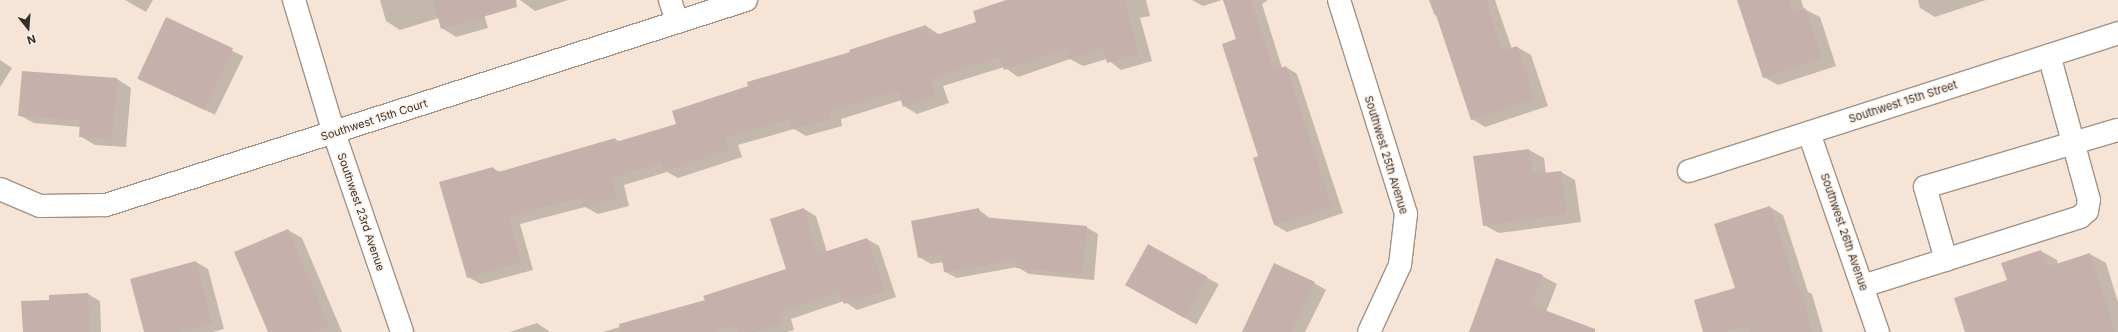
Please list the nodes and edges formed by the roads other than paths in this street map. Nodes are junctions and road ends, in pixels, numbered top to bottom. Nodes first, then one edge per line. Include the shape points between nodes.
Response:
1 (294, 0) edge
2 (670, 0) edge
3 (746, 0) edge
4 (1339, 0) edge
5 (677, 22) junction
6 (2118, 33) edge
7 (2049, 55) junction
8 (2118, 130) edge
9 (334, 133) junction
10 (1809, 133) junction
11 (2072, 144) junction
12 (1689, 171) dead end
13 (0, 189) edge
14 (1946, 260) junction
15 (1863, 286) junction
16 (402, 332) edge
17 (1369, 332) edge
18 (1878, 332) edge

1 - 9 street, Southwest 23rd Avenue
2 - 5 street
3 - 5 street, Southwest 15th Court
4 - 17 street, Southwest 25th Avenue via 1406,214 1400,265
5 - 9 street, Southwest 15th Court
6 - 7 street, Southwest 15th Street
7 - 10 street, Southwest 15th Street
7 - 11 street
8 - 11 street
9 - 13 street, Southwest 15th Court via 106,205 40,206
9 - 16 street, Southwest 23rd Avenue
10 - 12 street, Southwest 15th Street
10 - 15 street, Southwest 26th Avenue
11 - 14 street via 2089,200 2087,211 2080,216
11 - 14 street via 1925,187
14 - 15 street
15 - 18 street, Southwest 26th Avenue

